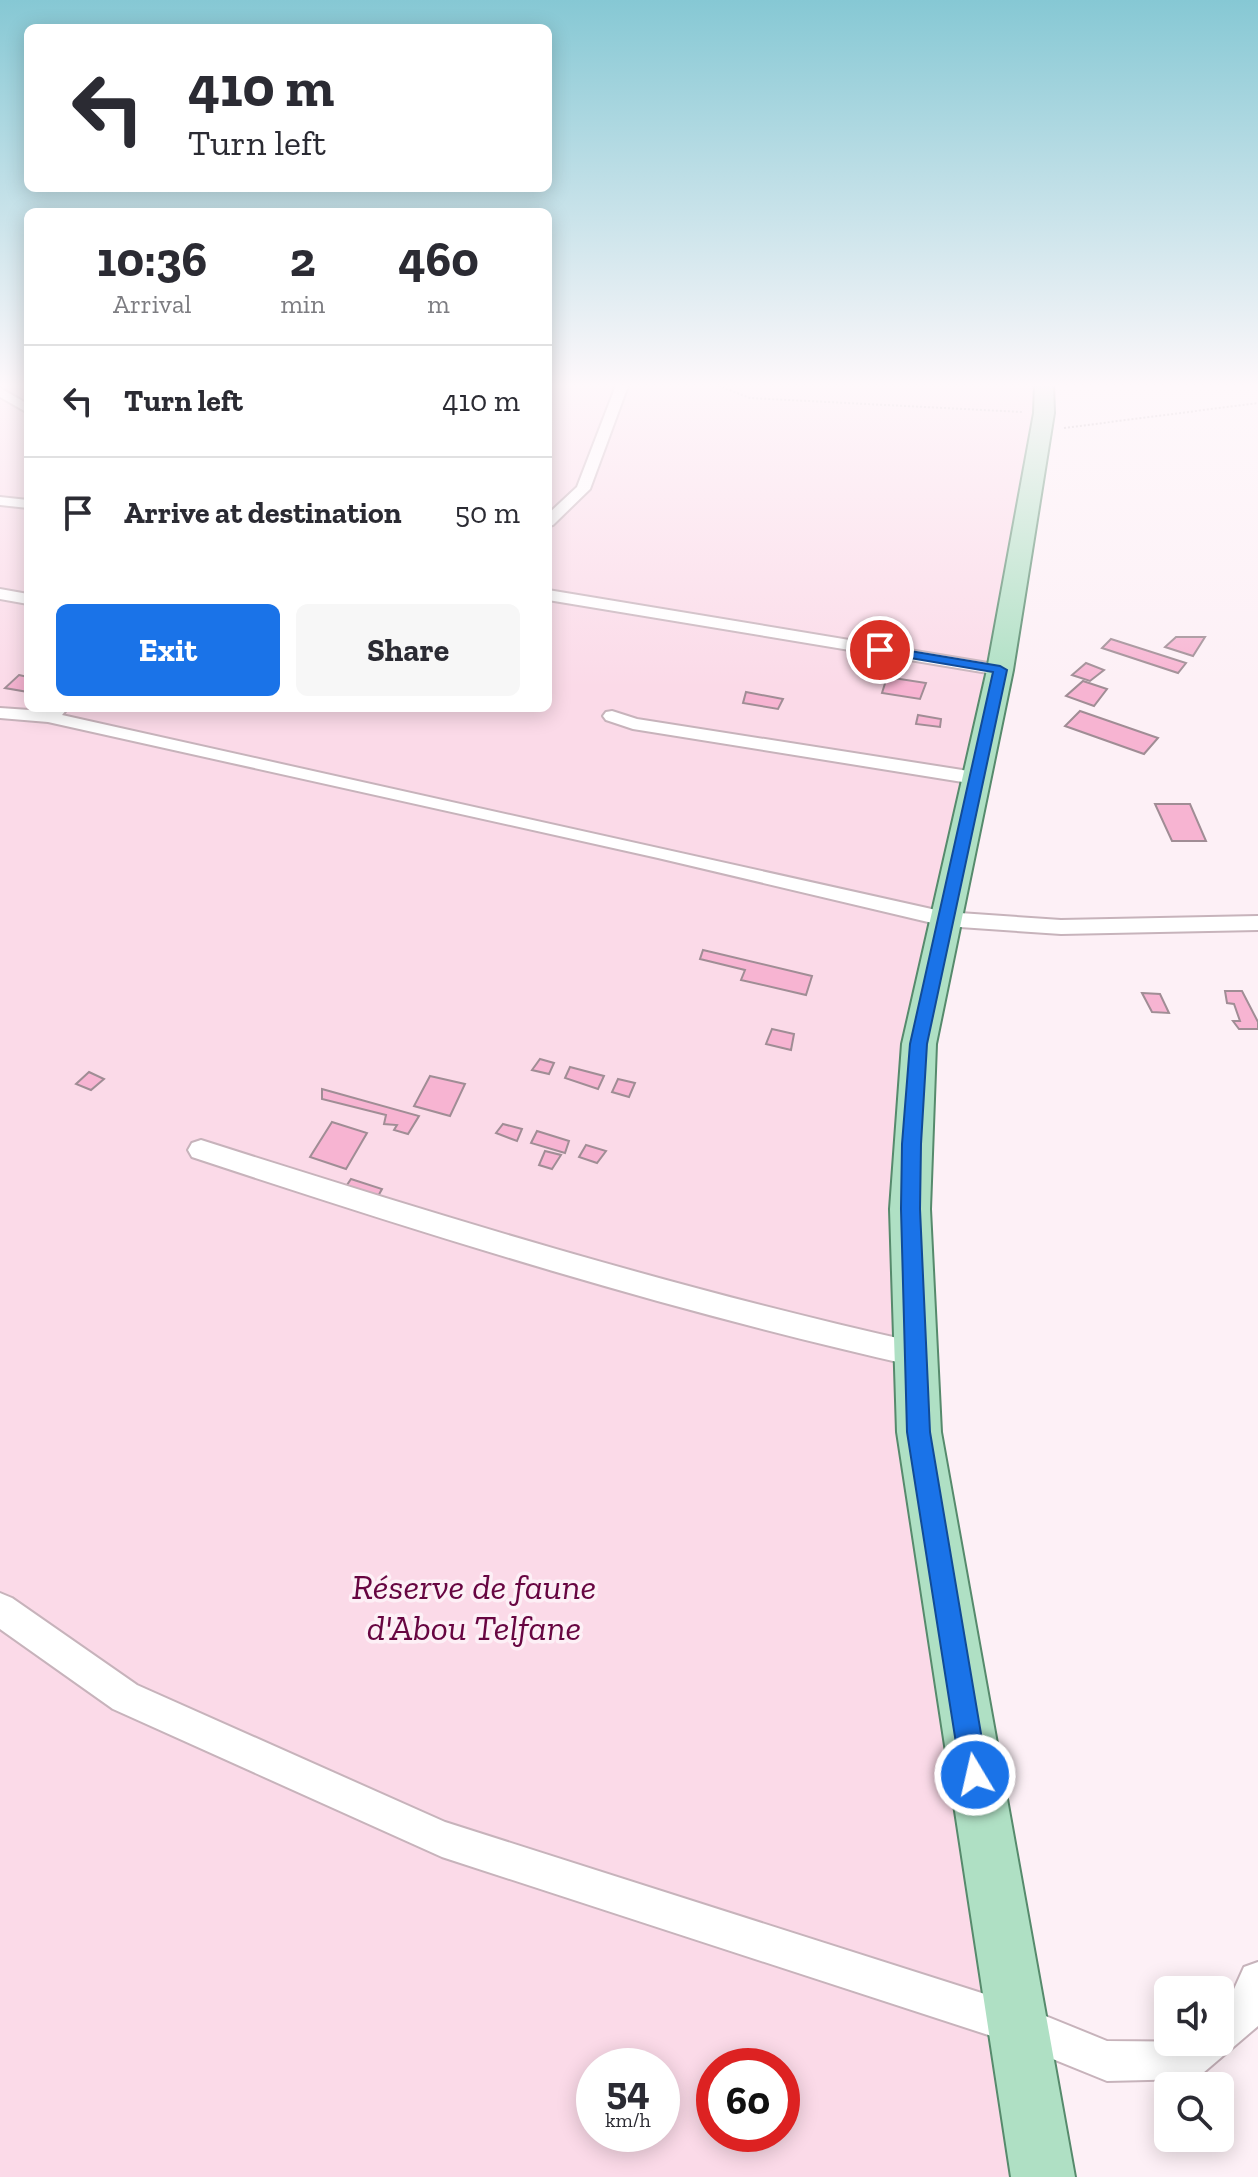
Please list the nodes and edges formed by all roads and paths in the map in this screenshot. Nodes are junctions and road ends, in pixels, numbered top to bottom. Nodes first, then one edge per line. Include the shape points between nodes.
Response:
1 (585, 485) edge
2 (1031, 485) edge
3 (0, 501) edge
4 (24, 504) edge
5 (552, 518) edge
6 (0, 594) edge
7 (552, 596) edge
8 (24, 598) edge
9 (1000, 670) junction
10 (53, 712) edge
11 (0, 713) edge
12 (612, 716) dead end
13 (975, 778) junction
14 (945, 919) junction
15 (1258, 923) edge
16 (201, 1150) dead end
17 (915, 1354) junction
18 (0, 1609) edge
19 (1258, 1981) edge
20 (1234, 2021) edge
21 (1016, 2024) junction
22 (1193, 2056) edge
23 (1043, 2177) edge

1 - 5 street
2 - 9 main road
3 - 4 street
6 - 8 street
7 - 9 street
9 - 13 main road
10 - 11 street
10 - 14 street
12 - 13 street via 633,724
13 - 14 main road
14 - 15 street via 1061,927
14 - 17 main road via 915,1075 910,1209
16 - 17 street via 589,1273
17 - 21 main road via 919,1432
18 - 21 street via 125,1697 442,1839
19 - 20 street via 1244,2012
21 - 22 street via 1107,2061
21 - 23 main road

